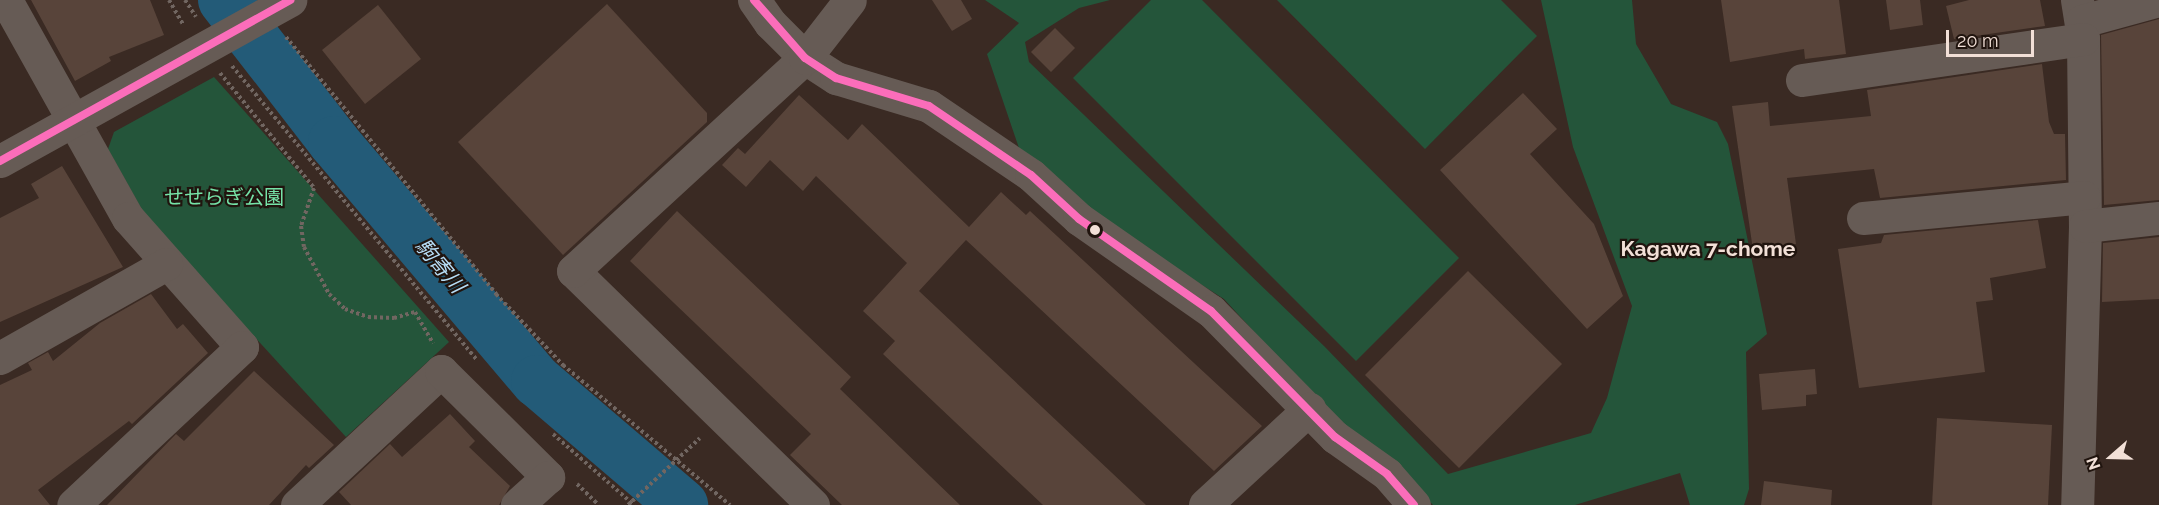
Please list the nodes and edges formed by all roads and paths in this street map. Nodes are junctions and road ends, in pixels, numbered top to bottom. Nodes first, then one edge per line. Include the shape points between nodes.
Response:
1 (6, 0) edge
2 (169, 0) edge
3 (185, 0) edge
4 (754, 0) edge
5 (850, 0) edge
6 (2159, 0) edge
7 (278, 14) edge
8 (2081, 20) edge
9 (208, 45) junction
10 (805, 58) junction
11 (1802, 80) dead end
12 (74, 119) junction
13 (0, 161) edge
14 (2084, 212) junction
15 (1863, 218) dead end
16 (2159, 218) edge
17 (166, 264) junction
18 (435, 345) dead end
19 (0, 358) edge
20 (485, 367) dead end
21 (1309, 409) junction
22 (544, 426) dead end
23 (709, 429) dead end
24 (675, 462) junction
25 (632, 503) edge
26 (73, 505) edge
27 (297, 505) edge
28 (517, 505) edge
29 (730, 505) edge
30 (813, 505) edge
31 (1204, 505) edge
32 (1414, 505) edge
33 (2077, 505) edge

1 - 12 street
2 - 9 path
3 - 9 path
4 - 10 street via 770,23
5 - 10 street
6 - 8 street
7 - 9 street
7 - 24 path via 496,294 563,365
8 - 11 street
8 - 14 street
9 - 12 street
9 - 18 path via 314,188 301,226 304,247 329,294 345,309 368,317 394,318 415,312
9 - 20 path
10 - 21 street via 836,78 929,106 1030,175 1079,219 1211,311
10 - 30 street via 573,271
12 - 13 street
12 - 17 street via 128,218
14 - 15 street
14 - 16 street
14 - 33 street
17 - 19 street
17 - 26 street via 243,347
21 - 31 street
21 - 32 street via 1335,437 1387,474
22 - 25 path
23 - 24 path
24 - 25 path
24 - 29 path
27 - 28 street via 441,371 548,477

